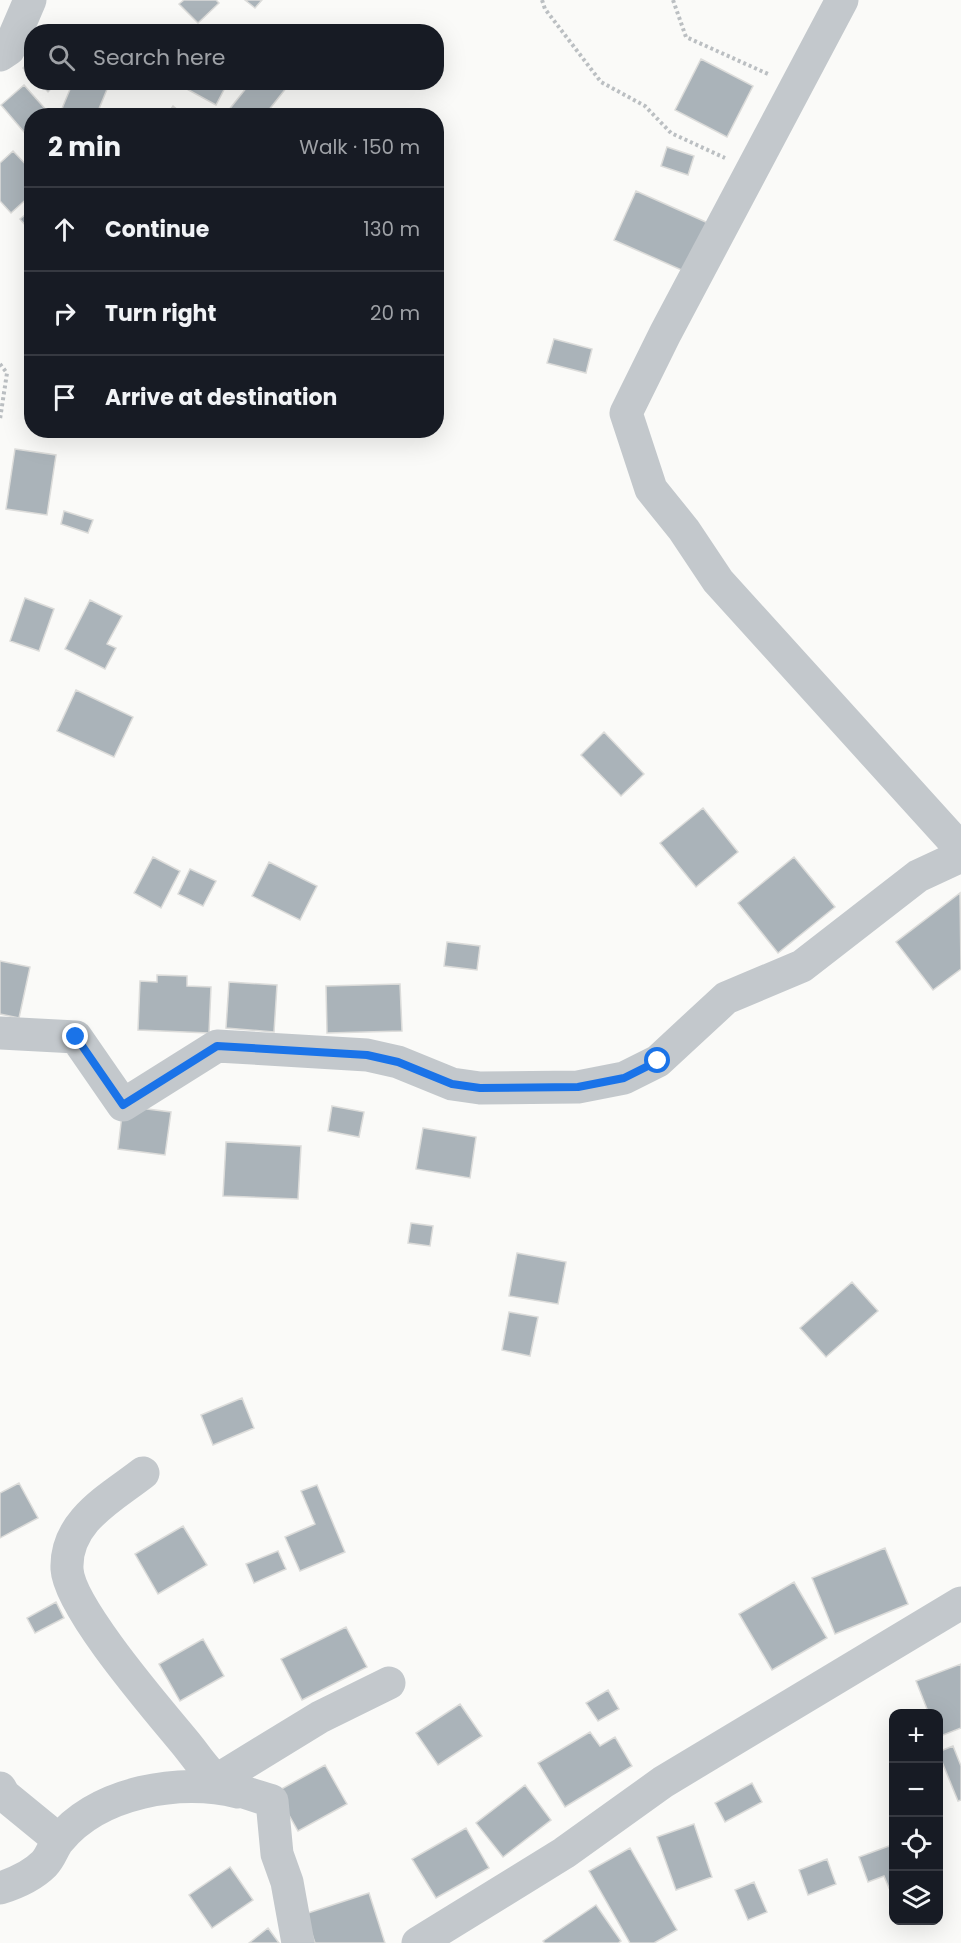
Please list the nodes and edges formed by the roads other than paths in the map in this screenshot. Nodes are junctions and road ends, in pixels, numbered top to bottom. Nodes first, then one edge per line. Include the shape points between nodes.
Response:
1 (30, 0) edge
2 (842, 0) edge
3 (0, 55) edge
4 (961, 849) edge
5 (961, 856) edge
6 (0, 1033) edge
7 (143, 1473) dead end
8 (961, 1603) edge
9 (389, 1683) dead end
10 (217, 1780) junction
11 (0, 1788) edge
12 (272, 1802) junction
13 (59, 1840) junction
14 (0, 1888) edge
15 (298, 1943) edge
16 (417, 1943) edge

1 - 3 street via 9,48
2 - 4 street via 664,334 627,412 651,489 718,581
5 - 6 street via 918,876 802,966 726,998 658,1061 624,1078 578,1087 480,1088 452,1084 398,1062 367,1055 217,1046 123,1105 76,1037
7 - 10 street via 84,1518 72,1542 67,1569 89,1619
8 - 16 street via 663,1782 564,1853
9 - 10 street via 320,1717
10 - 12 street
11 - 13 street
12 - 13 street via 224,1788 131,1794 94,1809
12 - 15 street via 277,1854 287,1882
13 - 14 street via 45,1863 18,1882

